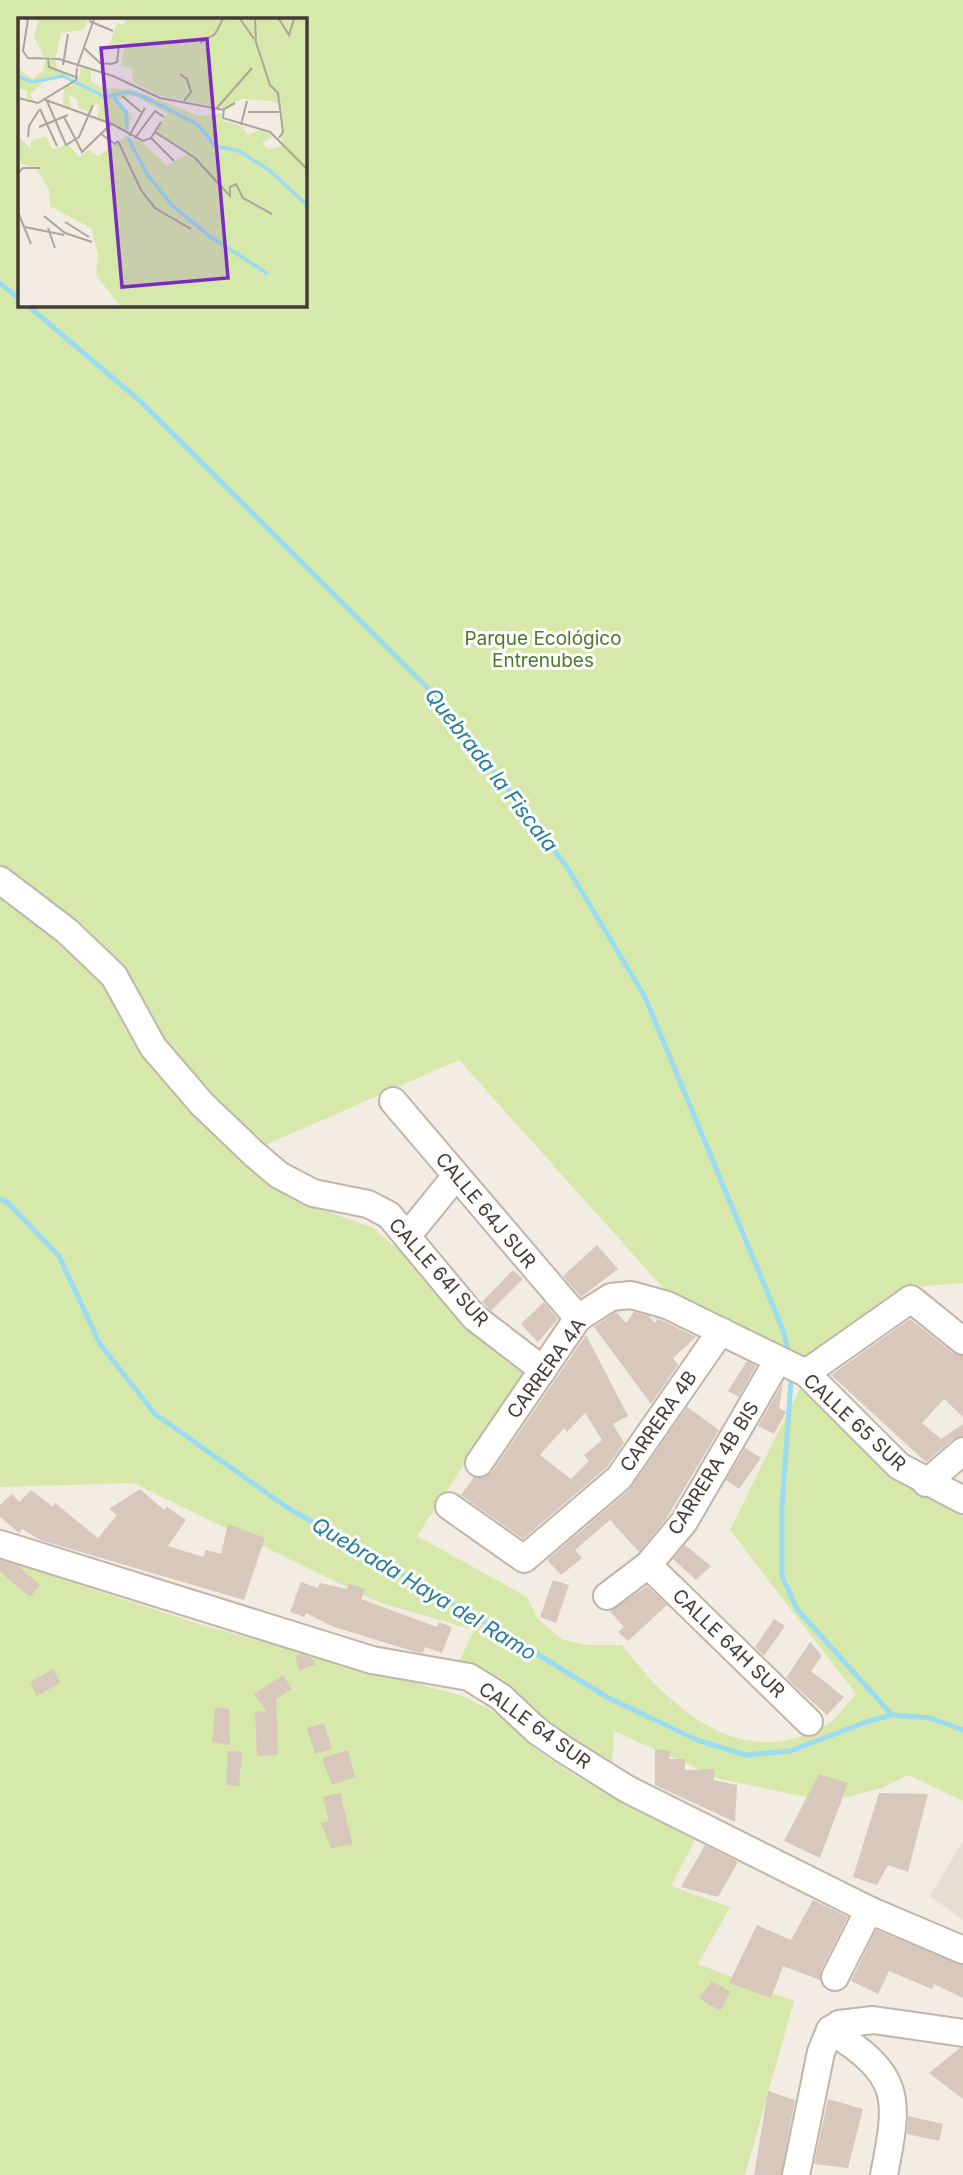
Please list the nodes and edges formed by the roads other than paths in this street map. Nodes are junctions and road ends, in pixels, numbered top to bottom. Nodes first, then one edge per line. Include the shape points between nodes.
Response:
1 (0, 880) edge
2 (393, 1101) dead end
3 (457, 1176) junction
4 (408, 1236) junction
5 (631, 1295) joint
6 (578, 1318) junction
7 (721, 1331) junction
8 (963, 1341) edge
9 (778, 1360) junction
10 (543, 1370) junction
11 (806, 1373) junction
12 (963, 1451) edge
13 (478, 1463) dead end
14 (926, 1483) junction
15 (963, 1500) edge
16 (449, 1506) dead end
17 (0, 1544) edge
18 (648, 1565) junction
19 (607, 1596) dead end
20 (809, 1722) dead end
21 (869, 1910) junction
22 (963, 1950) edge
23 (835, 1977) dead end
24 (839, 2026) junction
25 (963, 2033) edge
26 (796, 2175) edge
27 (884, 2175) edge

1 - 4 street, CALLE 64I SUR via 67,930 114,976 153,1047 253,1153 313,1194 368,1204 389,1215
2 - 3 street, CALLE 64J SUR
3 - 4 street
3 - 6 street, CALLE 64J SUR
4 - 10 street, CALLE 64I SUR via 474,1317
5 - 6 street, CARRERA 4A via 611,1297
5 - 7 street, CALLE 65 SUR via 652,1299
6 - 10 street, CARRERA 4A
7 - 9 street, CALLE 65 SUR
7 - 16 street, CARRERA 4B via 619,1478 524,1559
8 - 11 street via 911,1299
9 - 11 street, CALLE 65 SUR
9 - 18 street, CARRERA 4B BIS via 684,1522
10 - 13 street, CARRERA 4A
11 - 14 street, CALLE 65 SUR via 899,1466
12 - 14 street
14 - 15 street, CALLE 65 SUR
17 - 21 street, CALLE 64 SUR via 372,1660 469,1677 501,1697 537,1731 627,1789
18 - 19 street, CARRERA 4B BIS
18 - 20 street, CALLE 64H SUR
21 - 22 street, CALLE 64 SUR
21 - 23 street
24 - 25 street via 873,2020
24 - 26 street via 821,2052
24 - 27 street via 892,2093 895,2117

